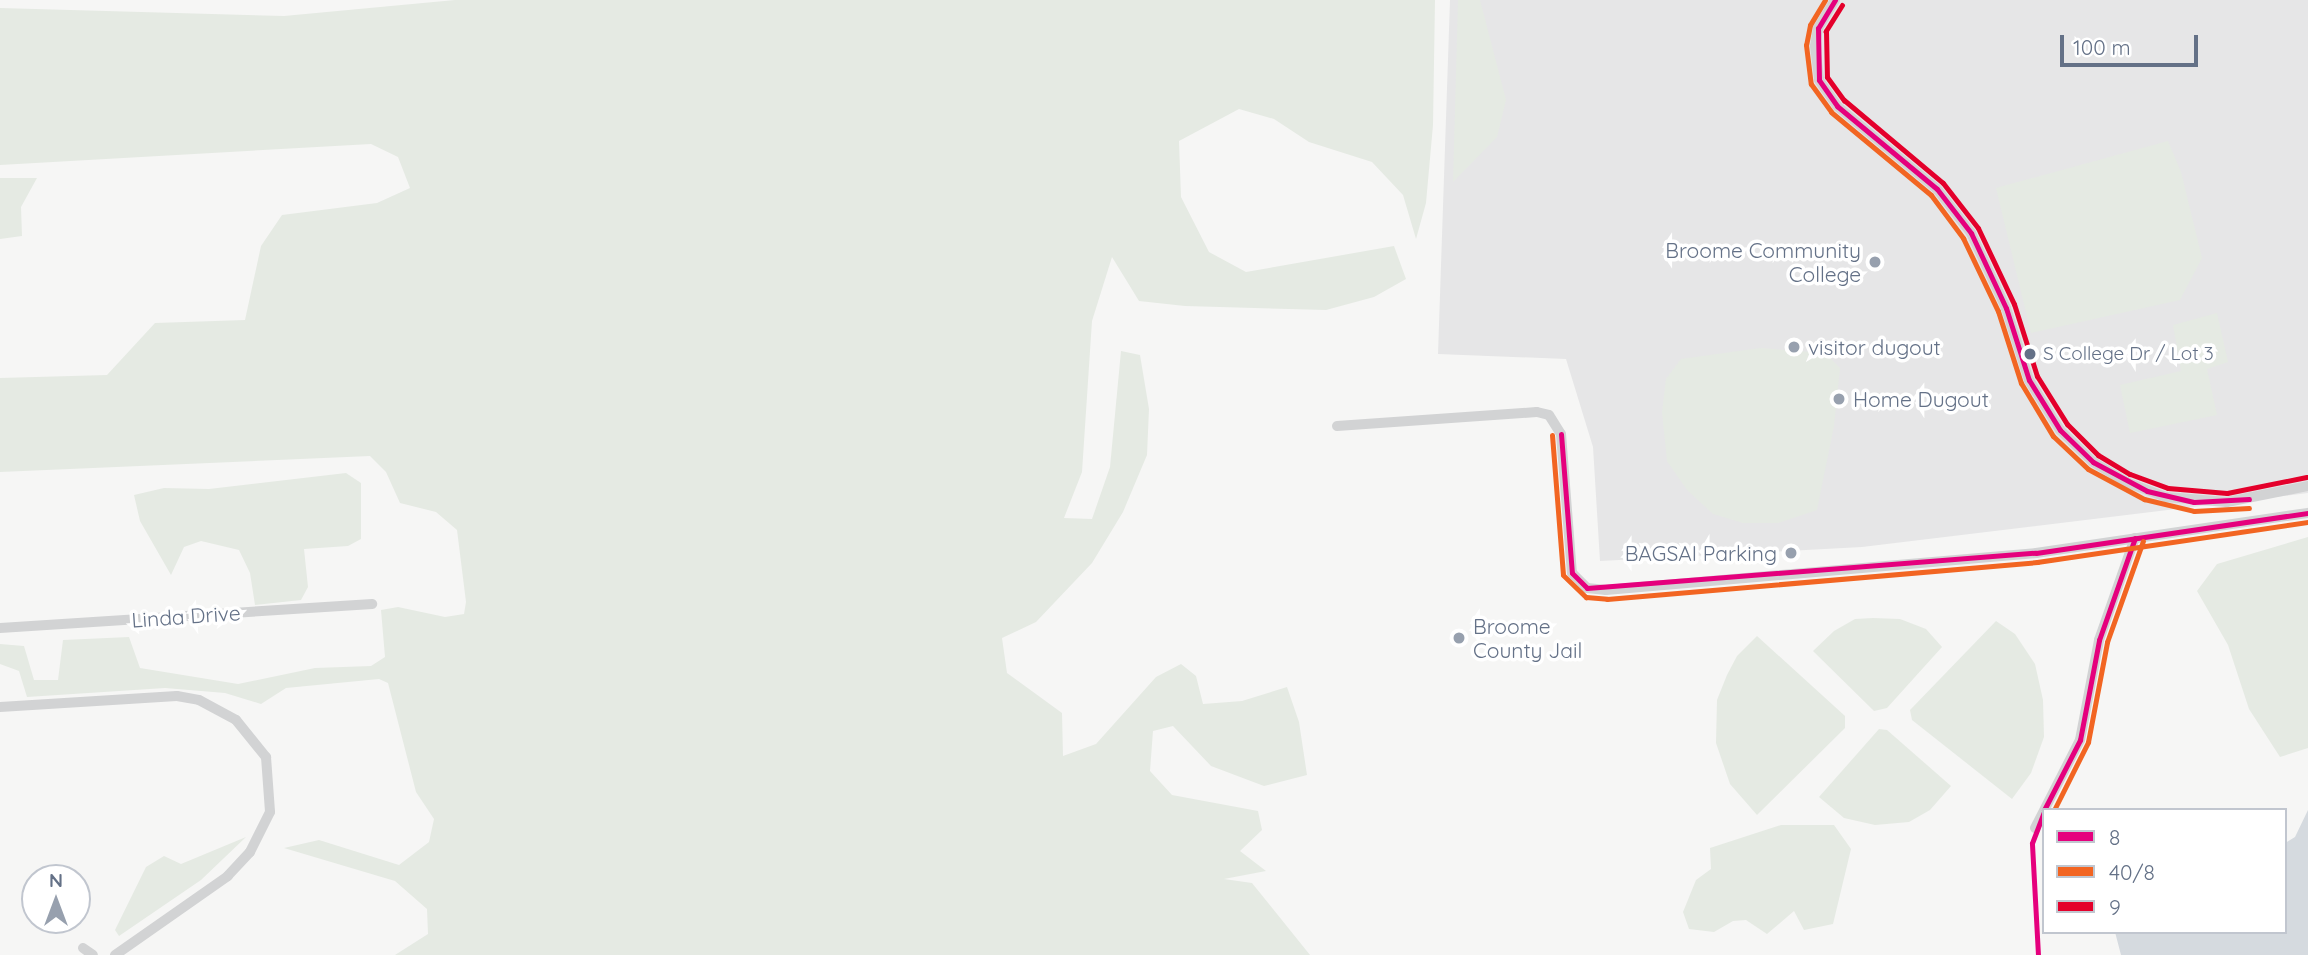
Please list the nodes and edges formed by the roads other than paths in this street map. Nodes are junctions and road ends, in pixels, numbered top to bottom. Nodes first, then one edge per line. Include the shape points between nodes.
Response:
1 (1835, 0) edge
2 (1337, 426) dead end
3 (2308, 486) edge
4 (2308, 513) edge
5 (2135, 538) junction
6 (372, 604) dead end
7 (0, 628) edge
8 (0, 707) edge
9 (2045, 808) edge
10 (2042, 814) edge
11 (2035, 828) dead end
12 (83, 948) dead end
13 (93, 955) edge
14 (115, 955) edge

1 - 3 street via 1818,28 1819,80 1837,106 1937,189 1971,233 1992,273 2041,402 2060,430 2093,462 2147,491 2194,502 2250,499
2 - 5 street via 1536,412 1549,415 1561,434 1572,573 1587,588 1921,564
4 - 5 street
5 - 9 street via 2099,640 2080,740
6 - 7 street, Linda Drive
8 - 14 street via 177,696 199,700 236,720 266,757 270,812 250,852 228,876
10 - 11 street
12 - 13 street

